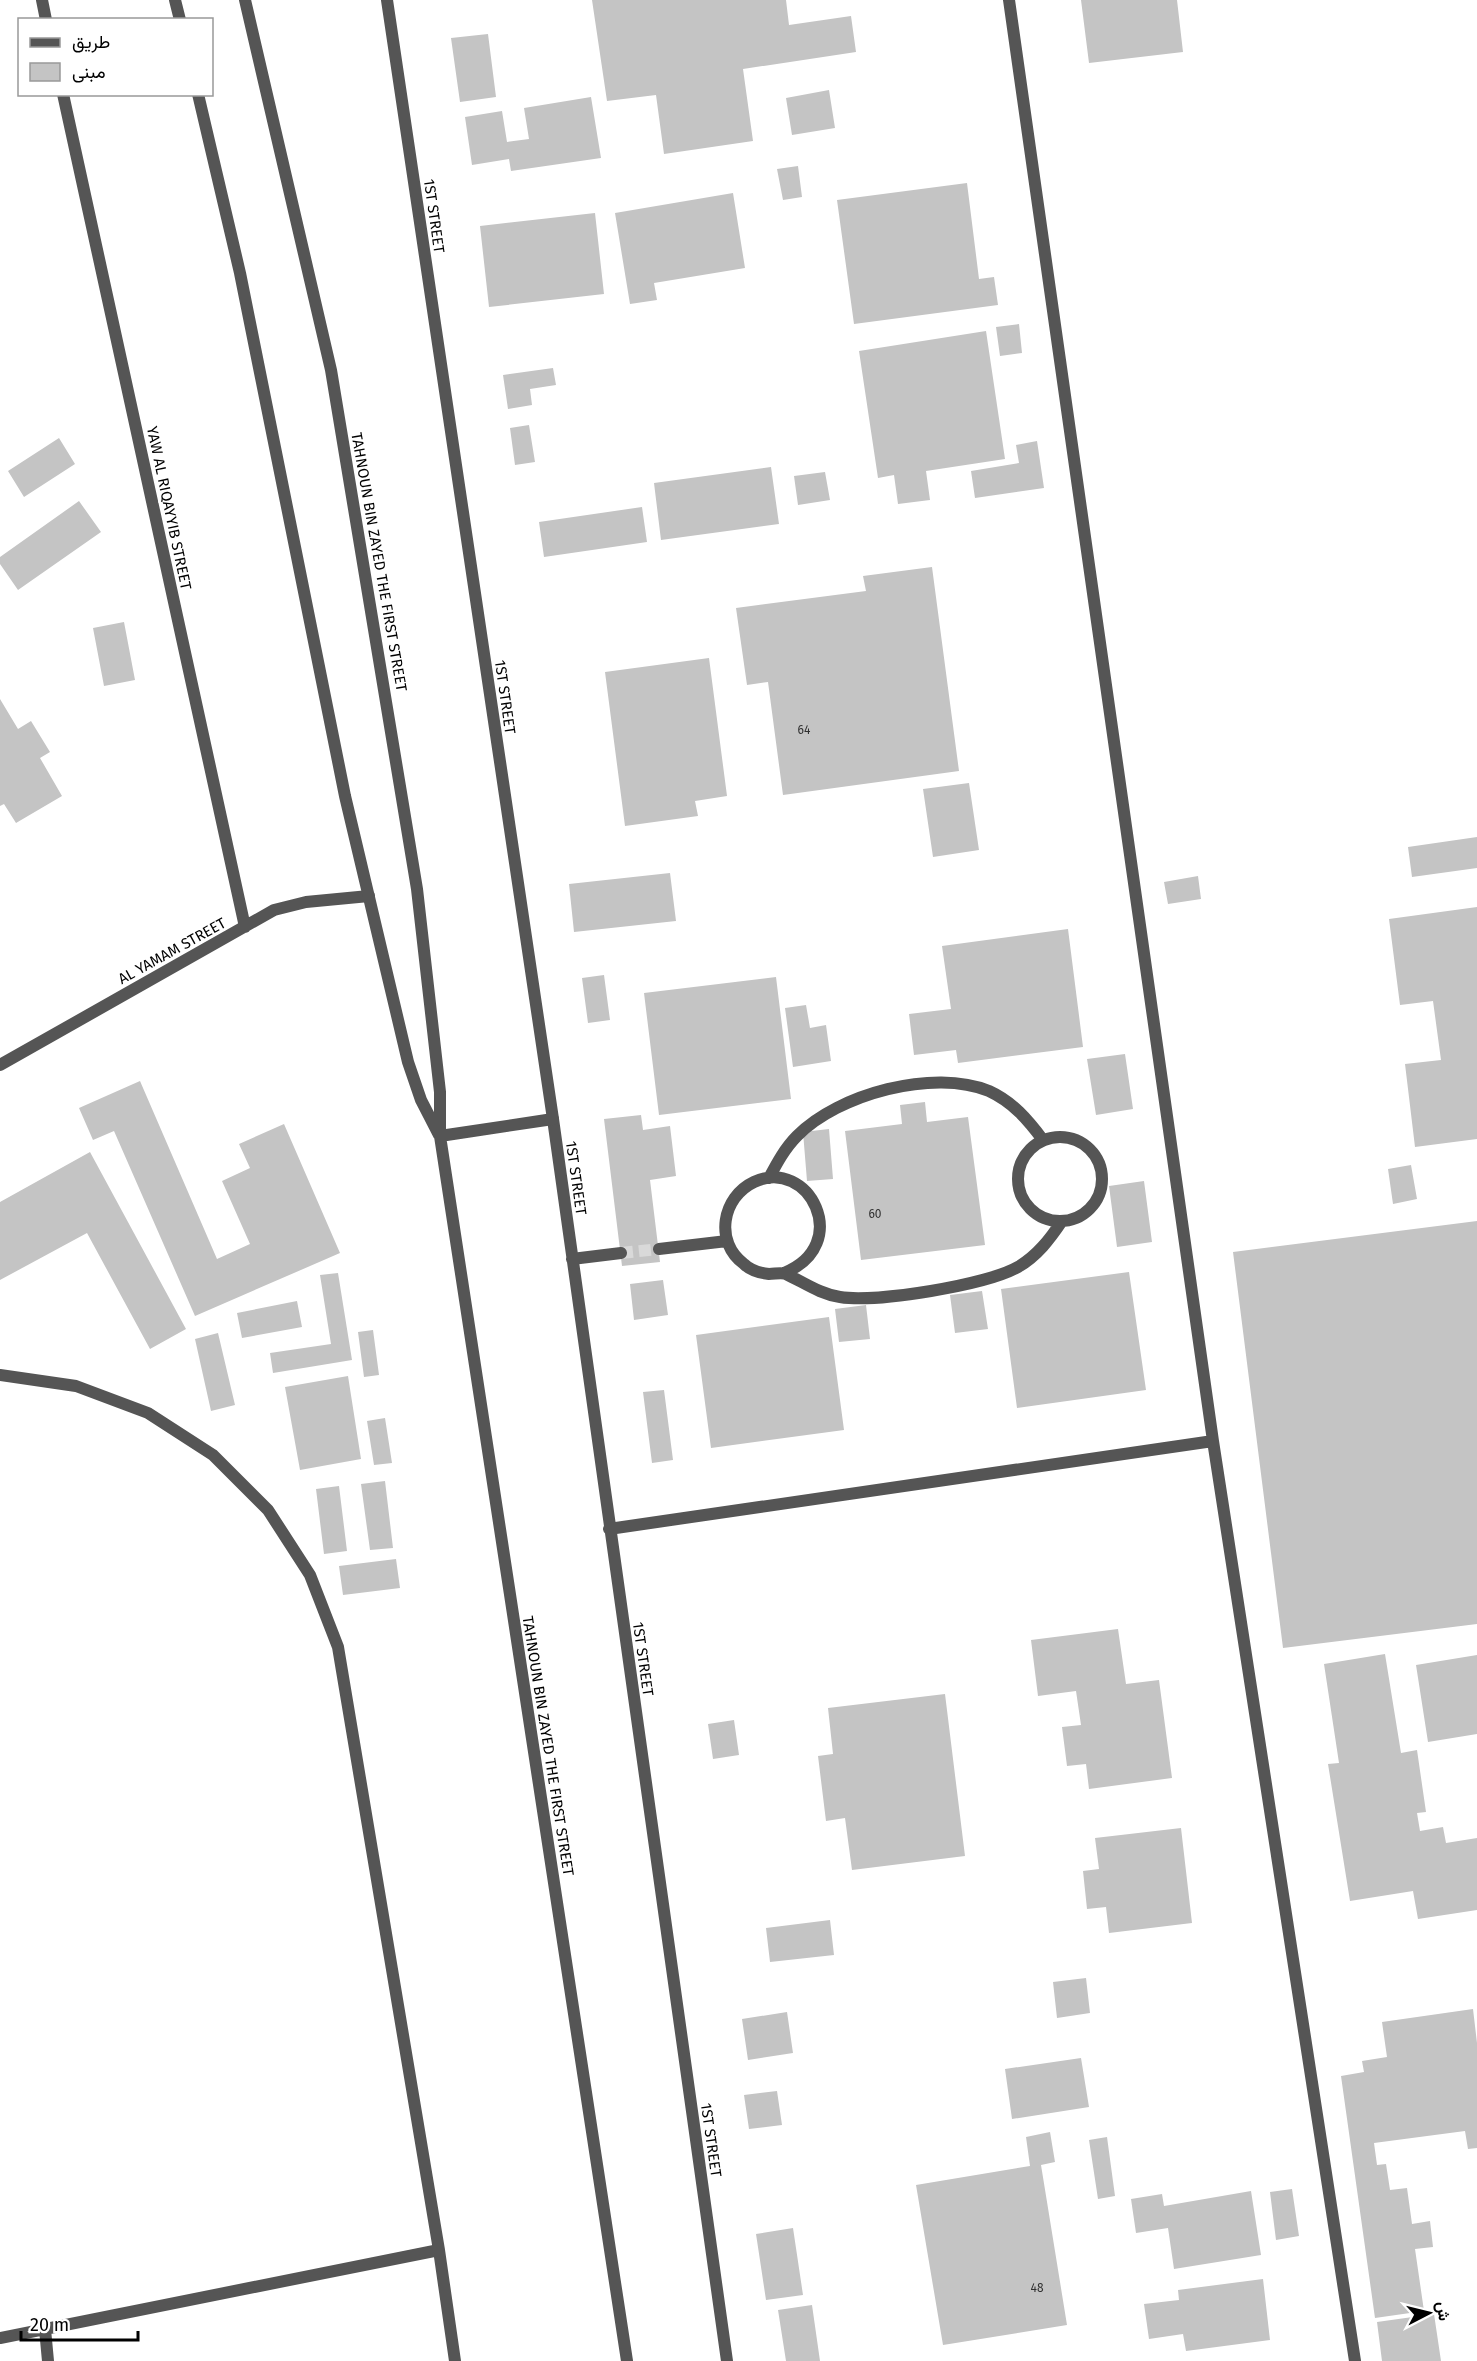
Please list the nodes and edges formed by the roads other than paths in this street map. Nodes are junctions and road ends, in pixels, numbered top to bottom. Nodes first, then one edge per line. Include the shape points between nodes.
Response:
1 (42, 0) edge
2 (175, 0) edge
3 (245, 0) edge
4 (387, 0) edge
5 (1009, 0) edge
6 (46, 18) edge
7 (180, 18) edge
8 (63, 96) edge
9 (198, 96) edge
10 (369, 896) junction
11 (245, 927) junction
12 (0, 1065) edge
13 (553, 1119) junction
14 (440, 1136) junction
15 (1043, 1140) junction
16 (768, 1178) junction
17 (1062, 1221) junction
18 (727, 1241) junction
19 (659, 1249) tunnel mouth
20 (621, 1253) tunnel mouth
21 (572, 1259) junction
22 (784, 1273) junction
23 (0, 1375) edge
24 (1213, 1441) junction
25 (609, 1529) junction
26 (439, 2250) junction
27 (45, 2329) junction
28 (0, 2338) edge
29 (48, 2361) edge
30 (455, 2361) edge
31 (627, 2361) edge
32 (727, 2361) edge
33 (1355, 2361) edge

1 - 6 street
2 - 7 street
3 - 14 street, TAHNOUN BIN ZAYED THE FIRST STREET via 331,370 417,889 439,1081
4 - 13 street, 1ST STREET
5 - 24 street
8 - 11 street, YAW AL RIQAYYIB STREET
9 - 10 street, TAHNOUN BIN ZAYED THE FIRST STREET via 240,273 345,796
10 - 11 street, AL YAMAM STREET via 306,902 274,910
10 - 14 street, TAHNOUN BIN ZAYED THE FIRST STREET via 408,1062 421,1100
11 - 12 street, AL YAMAM STREET
13 - 14 street
13 - 21 street, 1ST STREET
14 - 31 street, TAHNOUN BIN ZAYED THE FIRST STREET
15 - 16 street via 1026,1117 990,1092 948,1082 918,1084 860,1098 816,1120 797,1136
15 - 17 street via 1022,1160 1018,1188 1034,1213 1047,1220
15 - 17 street via 1058,1137 1085,1145 1101,1170 1101,1184 1093,1204 1076,1218
16 - 18 street via 754,1181 733,1199 726,1212
16 - 22 street via 783,1178 808,1193 820,1218 816,1246 797,1268
17 - 22 street via 1050,1239 1019,1266 979,1281 861,1299 820,1292
18 - 19 street
18 - 22 street via 743,1264 756,1271
20 - 21 street
21 - 25 street, 1ST STREET
23 - 26 street via 76,1386 148,1413 195,1443 213,1455 268,1510 310,1575 338,1647
24 - 25 street
24 - 33 street
25 - 32 street, 1ST STREET
26 - 27 street
26 - 30 street
27 - 28 street
27 - 29 street

